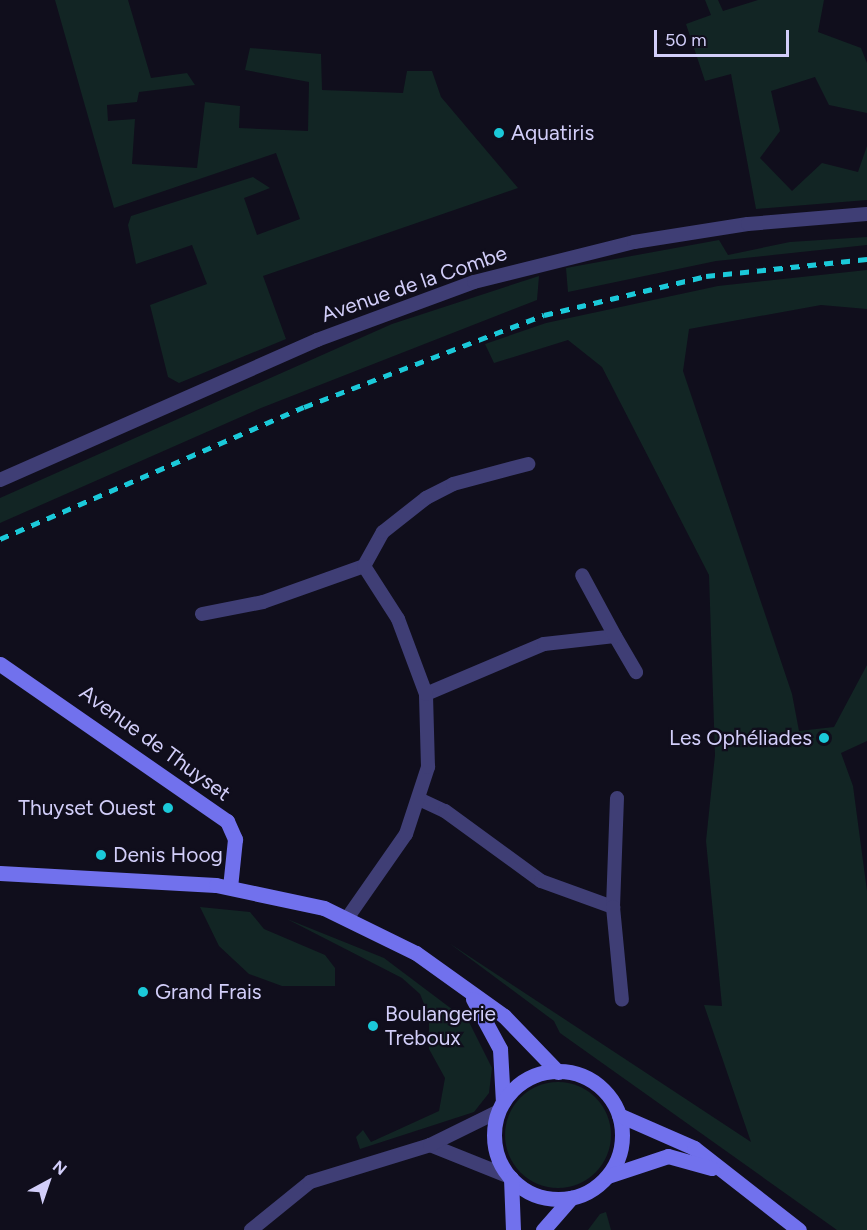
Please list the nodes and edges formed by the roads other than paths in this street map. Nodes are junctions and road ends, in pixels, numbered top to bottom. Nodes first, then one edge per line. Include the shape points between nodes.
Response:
1 (867, 214) edge
2 (528, 464) dead end
3 (0, 480) edge
4 (364, 566) junction
5 (582, 575) dead end
6 (202, 614) dead end
7 (615, 636) junction
8 (0, 664) edge
9 (636, 672) dead end
10 (426, 694) junction
11 (617, 798) dead end
12 (421, 800) junction
13 (0, 873) edge
14 (230, 887) junction
15 (614, 907) junction
16 (348, 917) junction
17 (471, 996) junction
18 (622, 1000) dead end
19 (558, 1072) junction
20 (501, 1106) junction
21 (619, 1115) junction
22 (430, 1144) junction
23 (719, 1172) junction
24 (608, 1176) junction
25 (510, 1178) junction
26 (571, 1198) junction
27 (251, 1230) edge
28 (513, 1230) edge
29 (543, 1230) edge
30 (798, 1230) edge

1 - 3 street, Avenue de la Combe via 656,238 474,282 336,332
2 - 4 street via 453,484 426,498 383,532
4 - 6 street via 263,602
4 - 10 street via 398,619
5 - 7 street
7 - 9 street
7 - 10 street via 544,644
8 - 14 main road, Avenue de Thuyset via 227,821 235,839
10 - 12 street via 428,767
11 - 15 street
12 - 15 street via 445,811 541,881
12 - 16 street via 406,834
13 - 14 main road
14 - 16 main road via 294,899
15 - 18 street
16 - 17 main road via 400,942
17 - 19 main road via 504,1016
17 - 20 main road via 500,1049
19 - 20 main road via 527,1080
19 - 21 main road via 596,1084
20 - 22 street
20 - 25 main road via 496,1149
21 - 23 main road via 687,1143
21 - 24 main road via 621,1147
22 - 25 street
22 - 27 street via 310,1182
23 - 24 main road via 669,1156
23 - 30 main road
24 - 26 main road
25 - 26 main road via 538,1196
25 - 28 main road
26 - 29 main road

